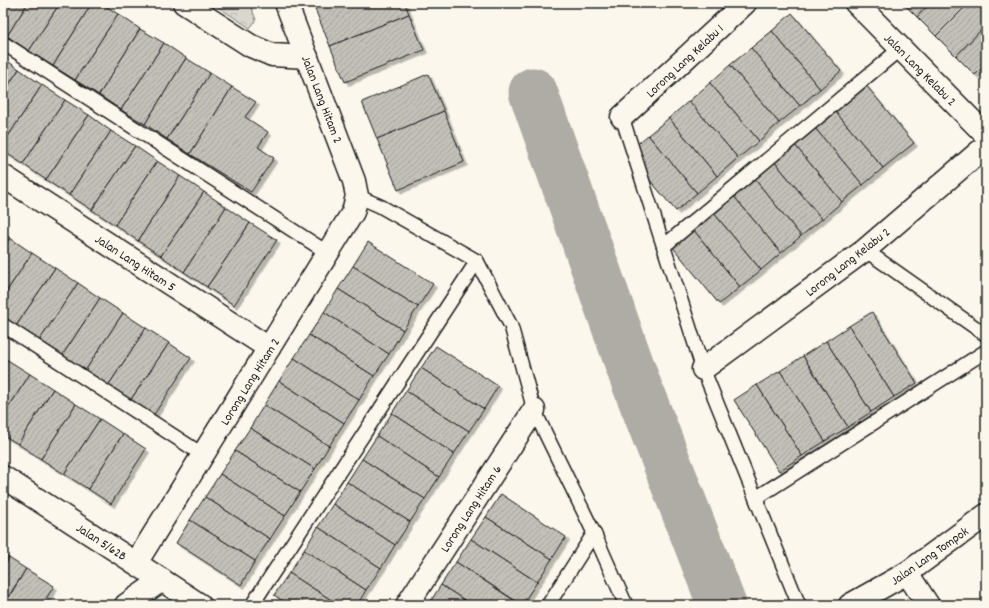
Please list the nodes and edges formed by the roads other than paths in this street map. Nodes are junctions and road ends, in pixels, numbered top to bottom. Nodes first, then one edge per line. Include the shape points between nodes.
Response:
1 (184, 3) edge
2 (286, 3) edge
3 (745, 3) edge
4 (856, 3) edge
5 (3, 43) edge
6 (901, 48) junction
7 (307, 57) junction
8 (622, 116) joint
9 (986, 135) edge
10 (986, 146) edge
11 (3, 176) edge
12 (357, 196) junction
13 (664, 246) junction
14 (865, 250) junction
15 (328, 253) junction
16 (477, 261) junction
17 (3, 326) edge
18 (986, 335) edge
19 (269, 348) junction
20 (986, 351) edge
21 (703, 370) junction
22 (534, 410) junction
23 (203, 455) junction
24 (3, 477) edge
25 (756, 498) junction
26 (986, 515) edge
27 (594, 533) junction
28 (136, 563) junction
29 (907, 573) junction
30 (162, 580) junction
31 (126, 605) edge
32 (200, 605) edge
33 (252, 605) edge
34 (407, 605) edge
35 (548, 605) edge
36 (626, 605) edge
37 (799, 605) edge
38 (850, 605) edge
39 (928, 605) edge

1 - 7 street via 251,46 272,55
2 - 7 street, Jalan Lang Hitam 2
3 - 8 street, Lorong Lang Kelabu 1
4 - 6 street, Jalan Lang Kelabu 2
5 - 15 lane
6 - 9 street, Jalan Lang Kelabu 2
6 - 13 lane
7 - 12 street, Jalan Lang Hitam 2 via 354,181
8 - 13 lane
10 - 14 street, Lorong Lang Kelabu 2
11 - 19 street, Jalan Lang Hitam 5
12 - 15 street, Lorong Lang Hitam 2 via 353,212
12 - 16 lane via 380,206
13 - 21 lane
14 - 18 lane
14 - 21 street, Lorong Lang Kelabu 2
15 - 19 street, Lorong Lang Hitam 2
16 - 22 lane via 511,326
16 - 33 lane
17 - 23 lane
19 - 23 street, Lorong Lang Hitam 2
20 - 25 lane
21 - 25 lane
22 - 27 lane
22 - 34 street, Lorong Lang Hitam 6
23 - 28 street, Lorong Lang Hitam 2
24 - 28 street, Jalan 5/62B
25 - 37 lane
26 - 29 street, Jalan Lang Tompok
27 - 35 lane
27 - 36 lane
28 - 30 street, Jalan 5/62B
29 - 38 street, Jalan Lang Tompok
29 - 39 street
30 - 31 street
30 - 32 street, Jalan 5/62B

